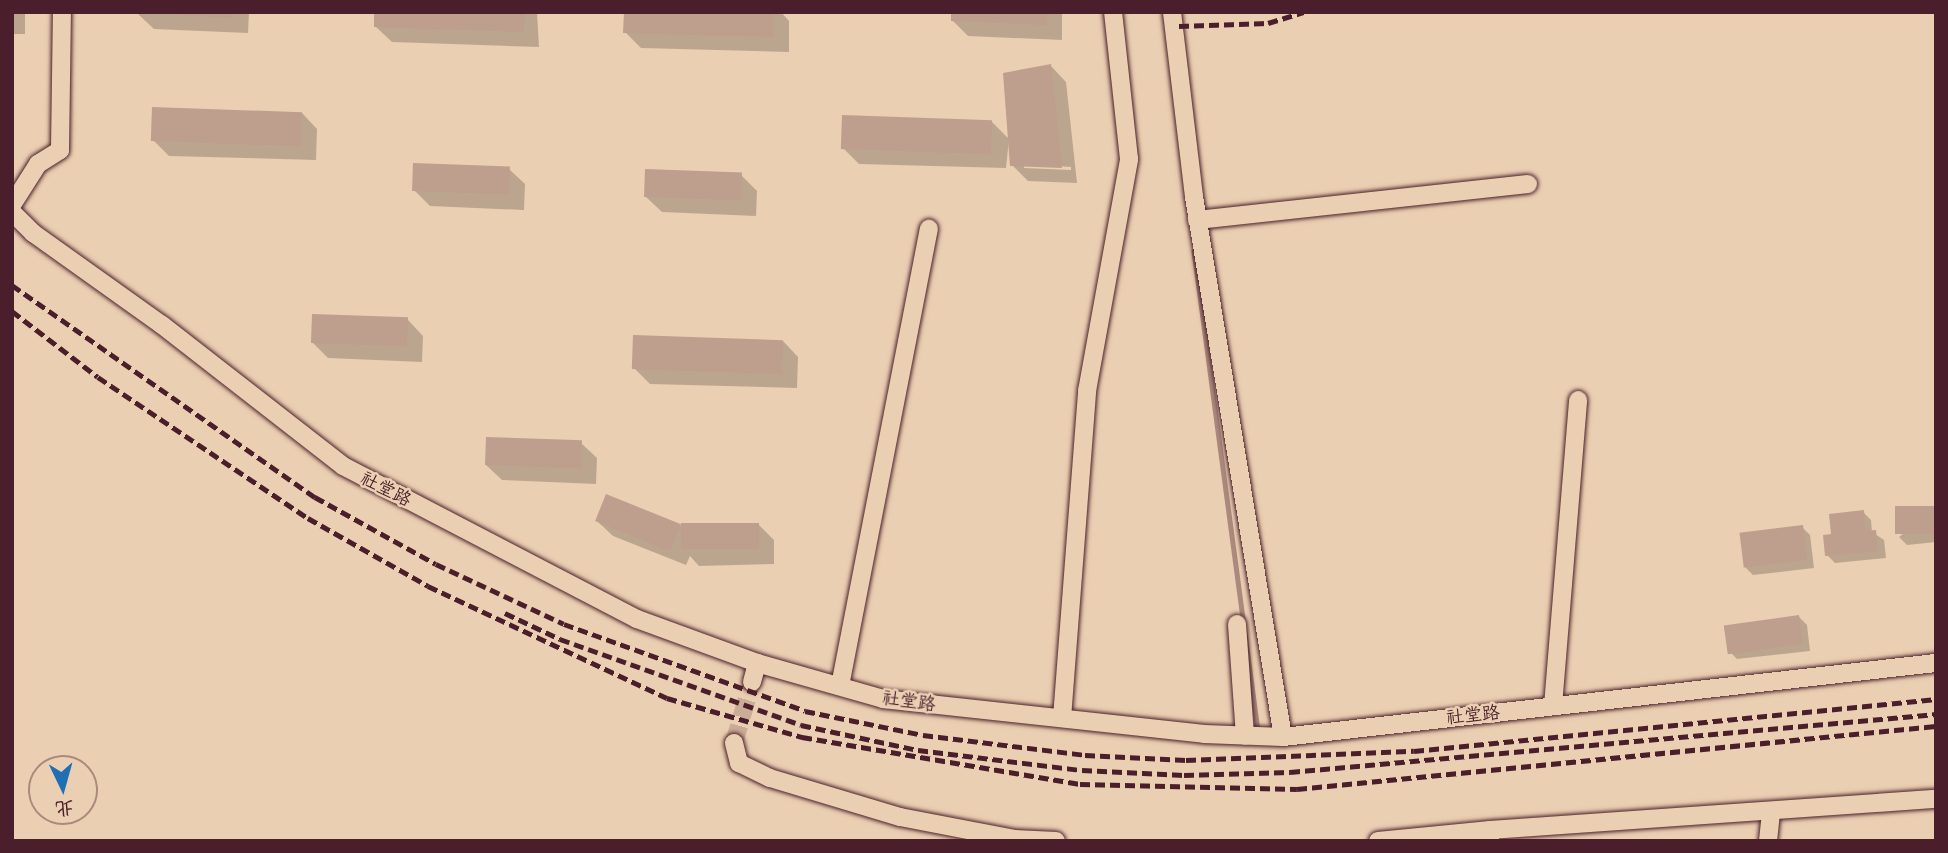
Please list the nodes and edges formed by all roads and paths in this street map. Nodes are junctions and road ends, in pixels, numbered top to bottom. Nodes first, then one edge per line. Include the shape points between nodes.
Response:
1 (62, 12) edge
2 (1113, 12) edge
3 (1172, 12) edge
4 (1528, 184) dead end
5 (12, 205) edge
6 (12, 212) edge
7 (1198, 220) junction
8 (929, 229) dead end
9 (1578, 400) dead end
10 (1237, 624) dead end
11 (757, 663) junction
12 (1936, 663) edge
13 (752, 682) tunnel mouth
14 (840, 686) junction
15 (1553, 706) junction
16 (1062, 718) junction
17 (1245, 736) junction
18 (1283, 737) junction
19 (734, 743) dead end
20 (1936, 799) edge
21 (1771, 813) junction
22 (1491, 835) edge
23 (1056, 841) edge
24 (1378, 841) edge
25 (1768, 841) edge

1 - 5 street via 60,150 38,164
2 - 16 street via 1129,159 1087,391
3 - 7 street
4 - 7 street
6 - 11 street, 社堂路 via 33,233 162,325 343,466 637,619
7 - 18 street
8 - 14 street
9 - 15 street
10 - 17 street
11 - 13 street
11 - 14 street, 社堂路
12 - 15 street, 社堂路
14 - 16 street, 社堂路 via 883,699
15 - 18 street, 社堂路
16 - 17 street, 社堂路
17 - 18 street, 社堂路
19 - 23 street via 739,763 770,778 900,817 1014,839
20 - 21 street
21 - 22 street
21 - 25 street
22 - 24 street

